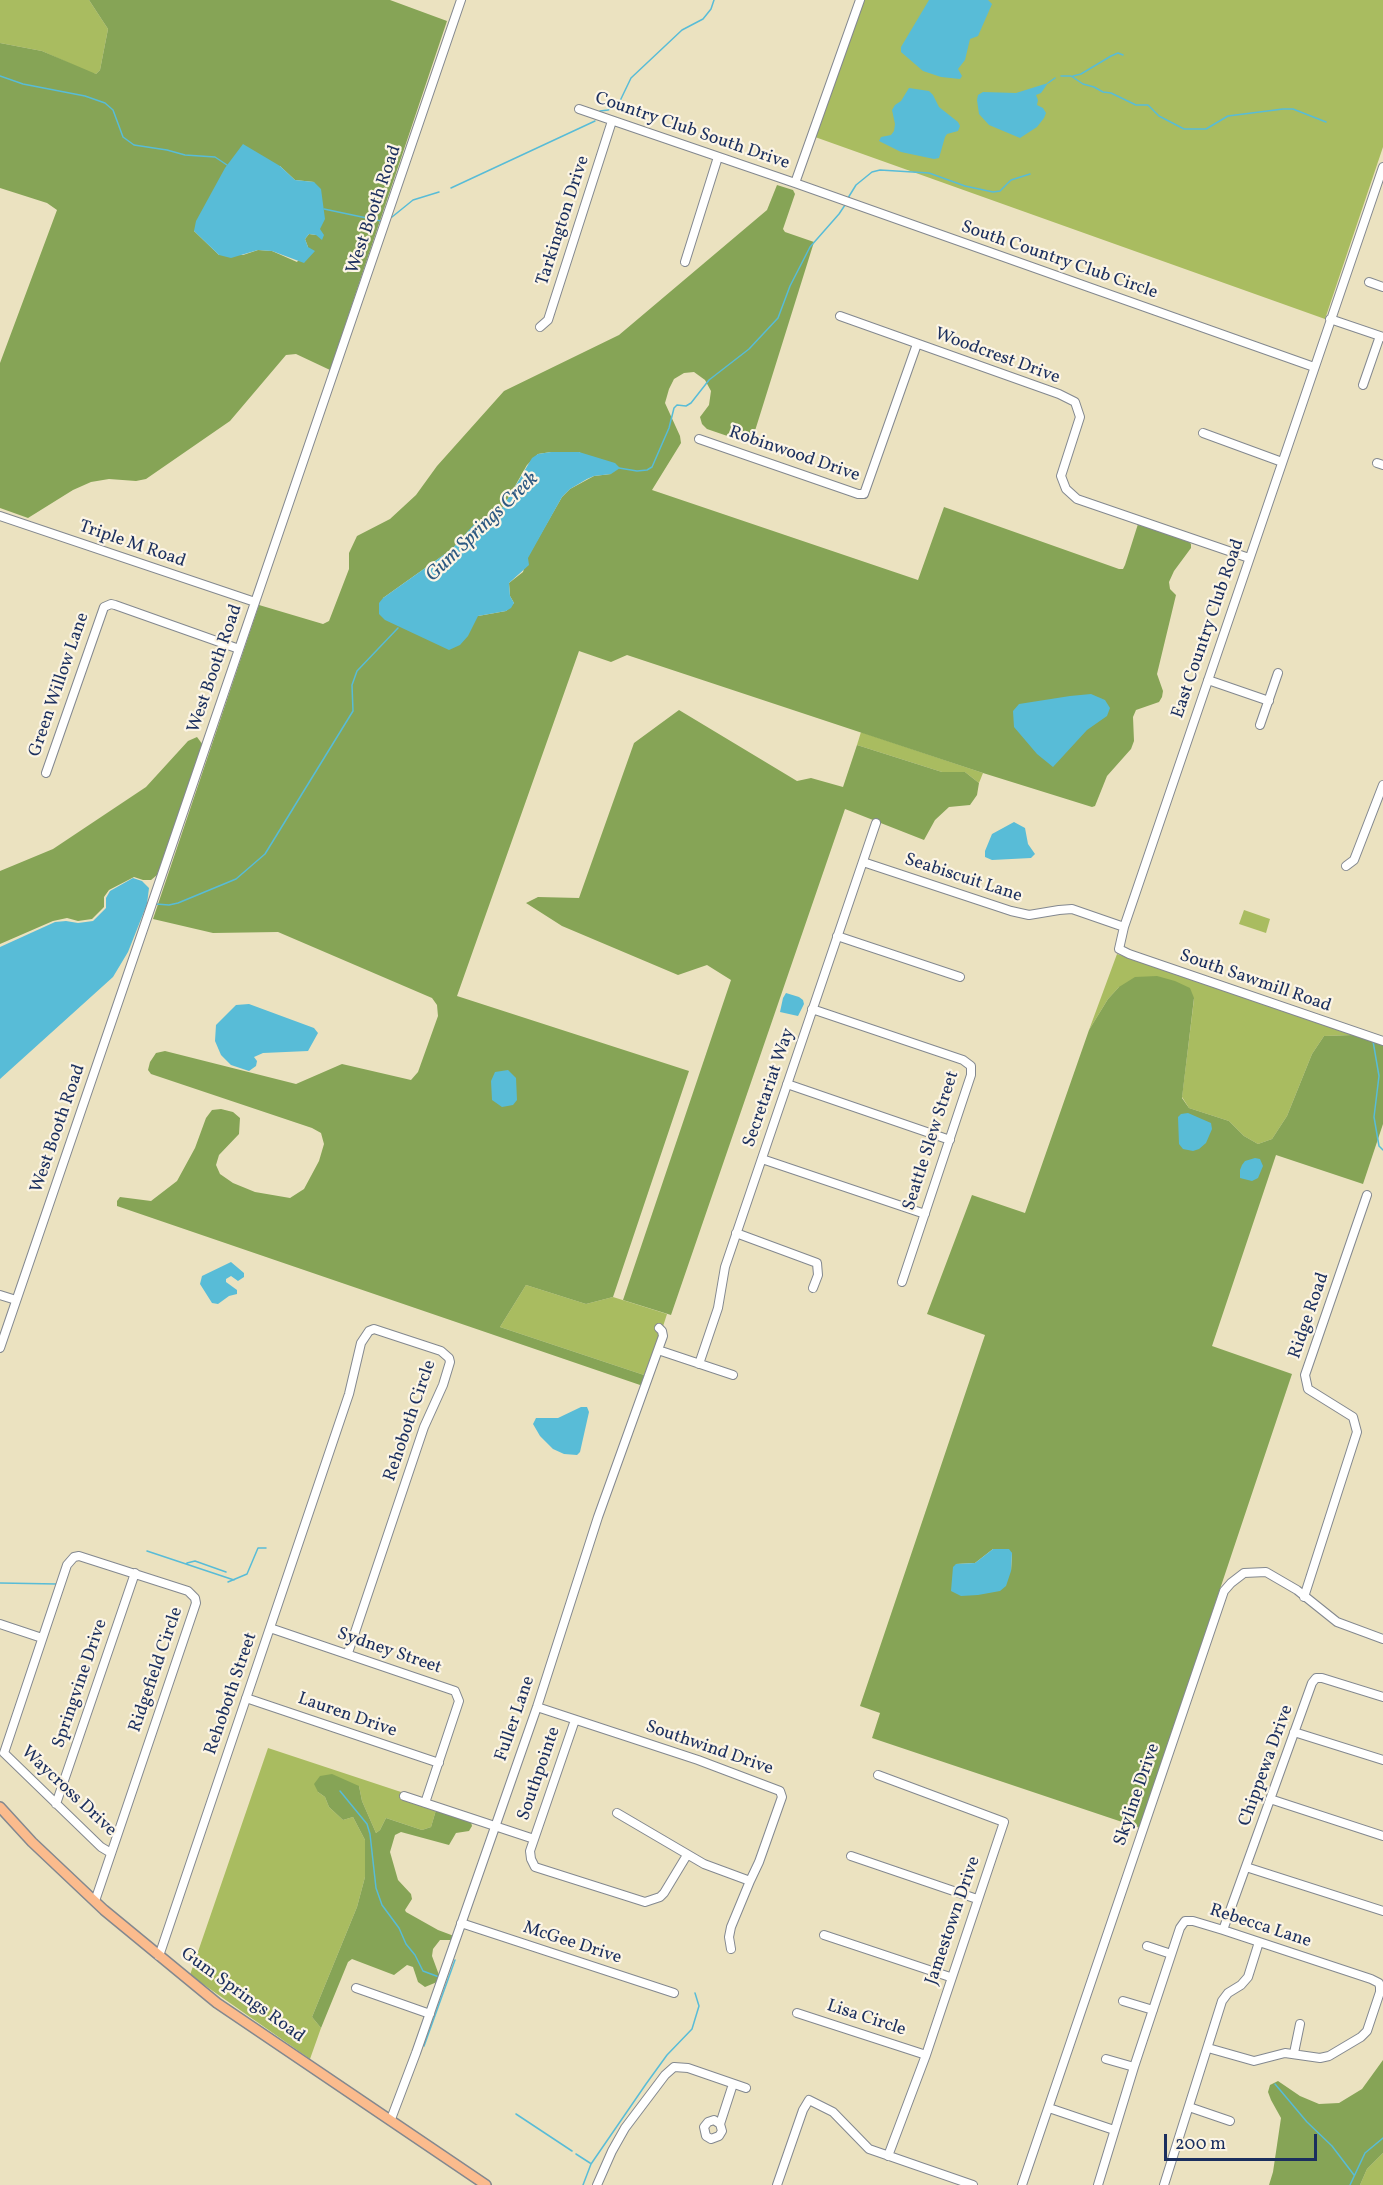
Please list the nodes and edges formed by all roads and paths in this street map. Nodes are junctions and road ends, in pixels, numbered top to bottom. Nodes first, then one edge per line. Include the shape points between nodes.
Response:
1 (461, 0) edge
2 (860, 0) edge
3 (579, 109) dead end
4 (612, 121) junction
5 (718, 157) junction
6 (1383, 167) edge
7 (795, 183) junction
8 (685, 262) dead end
9 (1369, 282) dead end
10 (1383, 286) edge
11 (840, 316) dead end
12 (1330, 319) junction
13 (540, 327) dead end
14 (1382, 337) edge
15 (917, 344) junction
16 (1314, 367) junction
17 (1363, 385) dead end
18 (1203, 433) dead end
19 (699, 439) dead end
20 (1282, 462) junction
21 (0, 516) edge
22 (1249, 558) junction
23 (255, 602) junction
24 (239, 649) junction
25 (1278, 673) dead end
26 (1208, 680) junction
27 (1269, 701) junction
28 (1260, 725) dead end
29 (46, 772) dead end
30 (1383, 786) edge
31 (876, 823) dead end
32 (862, 862) junction
33 (1346, 866) dead end
34 (1124, 927) junction
35 (837, 936) junction
36 (1119, 949) joint
37 (960, 977) dead end
38 (812, 1009) junction
39 (1383, 1041) edge
40 (787, 1084) junction
41 (950, 1140) junction
42 (762, 1159) junction
43 (1367, 1195) dead end
44 (924, 1214) junction
45 (736, 1233) junction
46 (902, 1281) dead end
47 (813, 1288) dead end
48 (0, 1295) edge
49 (16, 1300) junction
50 (659, 1328) dead end
51 (0, 1348) edge
52 (658, 1350) junction
53 (699, 1364) junction
54 (733, 1375) dead end
55 (333, 1442) joint
56 (135, 1573) junction
57 (1304, 1597) junction
58 (0, 1624) edge
59 (270, 1628) junction
60 (1382, 1637) edge
61 (42, 1638) junction
62 (348, 1653) junction
63 (1383, 1697) edge
64 (246, 1698) junction
65 (537, 1707) junction
66 (575, 1720) junction
67 (1294, 1732) junction
68 (4, 1753) joint
69 (1383, 1760) edge
70 (439, 1763) junction
71 (878, 1775) dead end
72 (404, 1796) dead end
73 (1270, 1799) junction
74 (425, 1803) junction
75 (56, 1804) junction
76 (0, 1807) edge
77 (617, 1813) dead end
78 (495, 1826) junction
79 (1383, 1836) edge
80 (534, 1839) junction
81 (111, 1853) junction
82 (687, 1855) junction
83 (851, 1856) dead end
84 (1246, 1868) junction
85 (750, 1881) junction
86 (977, 1899) junction
87 (95, 1901) junction
88 (1383, 1911) edge
89 (461, 1923) junction
90 (1223, 1930) junction
91 (824, 1935) dead end
92 (1259, 1942) junction
93 (1147, 1946) dead end
94 (731, 1949) dead end
95 (1172, 1954) junction
96 (159, 1956) junction
97 (950, 1977) junction
98 (356, 1988) dead end
99 (674, 1993) dead end
100 (1123, 2001) dead end
101 (1153, 2010) junction
102 (797, 2013) dead end
103 (430, 2014) junction
104 (1300, 2024) dead end
105 (1208, 2048) junction
106 (1294, 2053) junction
107 (926, 2055) junction
108 (1106, 2059) dead end
109 (1134, 2067) junction
110 (733, 2084) junction
111 (746, 2088) dead end
112 (1189, 2107) junction
113 (1049, 2108) junction
114 (391, 2119) junction
115 (1230, 2121) dead end
116 (720, 2124) dead end
117 (1114, 2130) junction
118 (888, 2156) junction
119 (486, 2185) edge
120 (597, 2185) edge
121 (777, 2185) edge
122 (973, 2185) edge
123 (1022, 2185) edge
124 (1098, 2185) edge
125 (1164, 2185) edge

1 - 23 street, West Booth Road
2 - 7 street
3 - 4 street, Country Club South Drive
4 - 5 street, Country Club South Drive
4 - 13 street, Tarkington Drive via 549,317
5 - 7 street, Country Club South Drive
5 - 8 street
6 - 12 street, East Country Club Road
7 - 16 street, South Country Club Circle
9 - 10 street
11 - 15 street, Woodcrest Drive
12 - 14 street
12 - 16 street, East Country Club Road
14 - 17 street
15 - 19 street, Robinwood Drive via 864,494
15 - 22 street, Woodcrest Drive via 1075,402 1080,417 1061,476 1066,489 1077,499
16 - 20 street, East Country Club Road
18 - 20 street
20 - 22 street, East Country Club Road
21 - 23 street, Triple M Road
22 - 26 street, East Country Club Road
23 - 24 street, West Booth Road
24 - 29 street, Green Willow Lane via 115,605 104,607
24 - 49 street, West Booth Road
25 - 27 street
26 - 27 street
26 - 34 street, East Country Club Road
27 - 28 street
30 - 33 street via 1354,860
31 - 32 street, Secretariat Way
32 - 34 street, Seabiscuit Lane via 1011,911 1029,915 1072,909
32 - 35 street, Secretariat Way
34 - 36 street, East Country Club Road
35 - 37 street
35 - 38 street, Secretariat Way
36 - 39 street, South Sawmill Road
38 - 40 street, Secretariat Way
38 - 41 street, Seattle Slew Street via 971,1066
40 - 41 street
40 - 42 street, Secretariat Way
41 - 44 street, Seattle Slew Street
42 - 44 street
42 - 45 street, Secretariat Way
43 - 57 street, Ridge Road via 1305,1375 1308,1389 1353,1417 1357,1432
44 - 46 street, Seattle Slew Street
45 - 47 street via 817,1263
45 - 53 street, Secretariat Way via 718,1308
48 - 49 street
49 - 51 street, West Booth Road
50 - 52 street, Fuller Lane via 663,1336
52 - 53 street
52 - 65 street, Fuller Lane via 598,1517
53 - 54 street
55 - 59 street, Rehoboth Street
55 - 62 street, Rehoboth Circle via 369,1331 381,1330 441,1351 449,1358 450,1367 424,1427
56 - 61 street, Ridgefield Circle via 84,1556 74,1557 67,1565
56 - 75 street, Springvine Drive
56 - 81 street, Ridgefield Circle via 188,1591 196,1603
57 - 60 street, Skyline Drive via 1337,1622
57 - 113 street, Skyline Drive via 1271,1574 1260,1571 1244,1573 1224,1592
58 - 61 street
59 - 62 street, Sydney Street
59 - 64 street, Rehoboth Street
61 - 68 street, Ridgefield Circle
62 - 70 street, Sydney Street via 454,1691 459,1701
63 - 67 street, Chippewa Drive via 1316,1678
64 - 70 street, Lauren Drive
64 - 96 street, Rehoboth Street
65 - 66 street, Southwind Drive
65 - 78 street, Fuller Lane
66 - 80 street, Southpointe
66 - 85 street, Southwind Drive via 780,1791 782,1797
67 - 69 street
67 - 73 street, Chippewa Drive
68 - 75 street, Waycross Drive
70 - 74 street, Sydney Street
71 - 86 street, Jamestown Drive via 1004,1822
72 - 74 street
73 - 79 street
73 - 84 street, Chippewa Drive
74 - 78 street
75 - 81 street, Waycross Drive
76 - 87 main road, Gum Springs Road
77 - 82 street
78 - 80 street
78 - 89 street, Fuller Lane
80 - 82 street via 530,1851 535,1867 645,1902 664,1893
81 - 87 street, Ridgefield Circle
82 - 85 street
83 - 86 street
84 - 88 street
84 - 90 street, Chippewa Drive
85 - 94 street, Southwind Drive via 731,1928
86 - 97 street, Jamestown Drive
87 - 96 main road, Gum Springs Road
89 - 99 street, McGee Drive
89 - 103 street, Fuller Lane
90 - 92 street, Rebecca Lane
90 - 95 street, Rebecca Lane via 1185,1921
91 - 97 street
92 - 105 street via 1248,1977 1222,2001
92 - 106 street, Rebecca Lane via 1375,1980 1380,1987 1370,2024 1361,2037 1329,2056
93 - 95 street
95 - 101 street, Rebecca Lane
96 - 114 main road, Gum Springs Road via 217,2002
97 - 107 street, Jamestown Drive
98 - 103 street
100 - 101 street
101 - 109 street, Rebecca Lane
102 - 107 street, Lisa Circle
103 - 114 street, Fuller Lane
104 - 106 street
105 - 106 street, Rebecca Lane via 1254,2061
105 - 112 street
107 - 118 street, Jamestown Drive
108 - 109 street
109 - 117 street, Rebecca Lane
110 - 111 street
110 - 116 street
110 - 120 street via 674,2067 625,2128
112 - 115 street
112 - 125 street
113 - 117 street
113 - 123 street, Skyline Drive
114 - 119 main road, Gum Springs Road
117 - 124 street, Rebecca Lane
118 - 121 street via 869,2149 833,2112 808,2100
118 - 122 street

